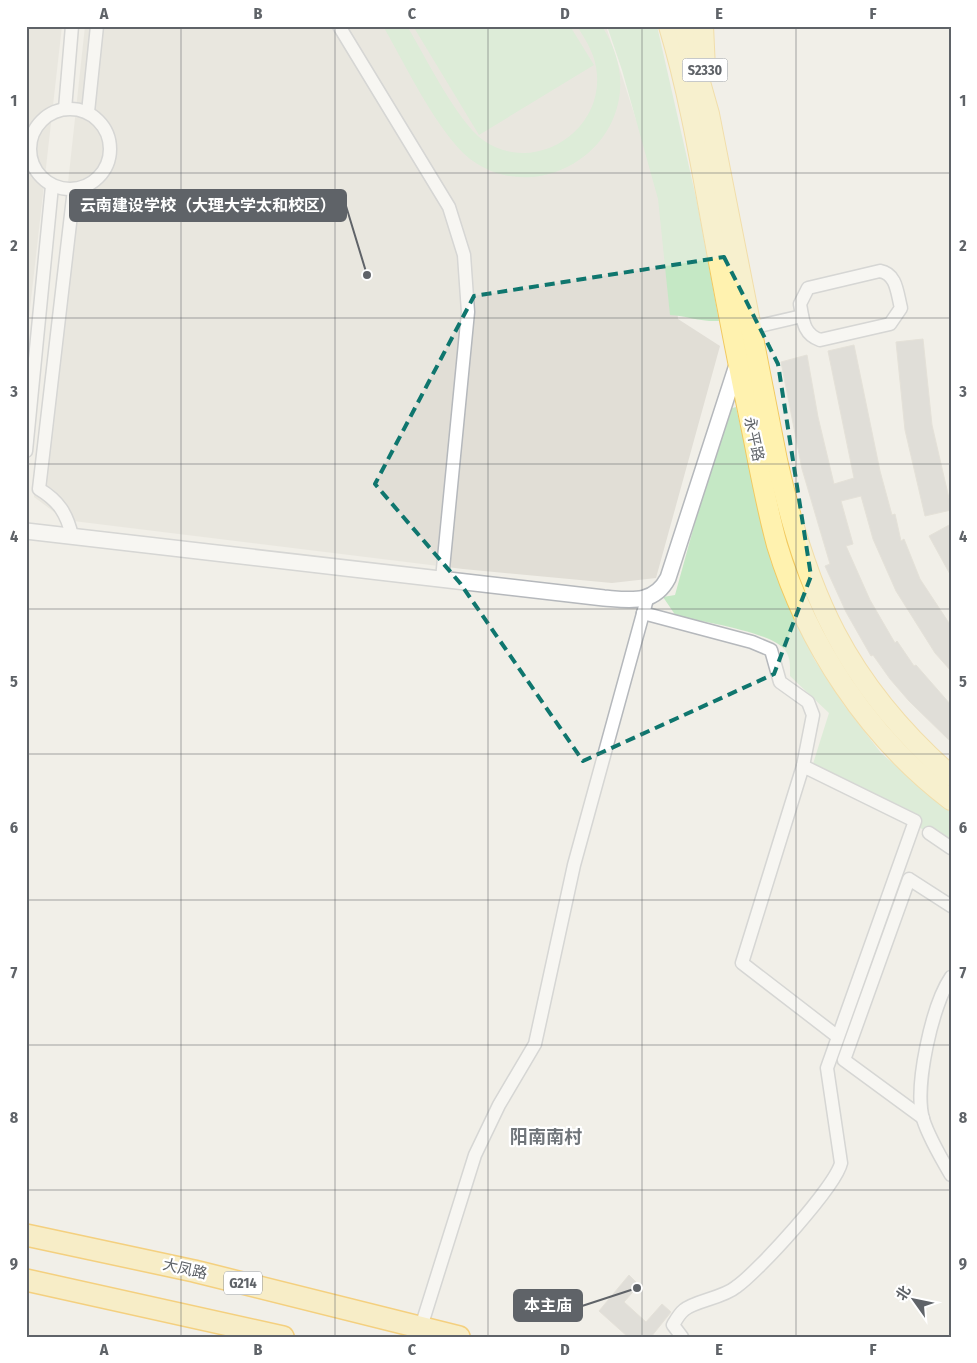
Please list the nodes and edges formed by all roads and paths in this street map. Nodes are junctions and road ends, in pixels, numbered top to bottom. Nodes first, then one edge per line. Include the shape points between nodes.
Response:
1 (72, 26) edge
2 (97, 26) edge
3 (339, 26) edge
4 (669, 26) edge
5 (682, 26) edge
6 (703, 26) edge
7 (681, 65) junction
8 (65, 109) junction
9 (88, 112) junction
10 (709, 114) junction
11 (28, 142) edge
12 (52, 186) junction
13 (74, 189) junction
14 (802, 316) junction
15 (741, 330) junction
16 (738, 362) junction
17 (26, 452) edge
18 (26, 532) edge
19 (72, 536) junction
20 (442, 579) junction
21 (645, 606) junction
22 (803, 766) junction
23 (951, 776) edge
24 (951, 800) edge
25 (929, 832) dead end
26 (951, 848) edge
27 (951, 906) edge
28 (951, 977) edge
29 (838, 1037) junction
30 (923, 1118) junction
31 (951, 1174) edge
32 (26, 1235) edge
33 (26, 1280) edge
34 (421, 1327) junction
35 (283, 1337) edge
36 (459, 1337) edge
37 (682, 1337) edge

1 - 8 street
2 - 9 street
3 - 20 street via 448,208 464,255 468,312
4 - 7 main road, 永平路
5 - 7 main road, S2330
5 - 10 main road, 永平路
6 - 10 main road, S2330
7 - 15 main road, 永平路
8 - 9 street
8 - 11 street via 43,118
9 - 13 street via 100,121 108,134 111,150 99,178 85,187
10 - 15 main road, 永平路
11 - 12 street via 31,162 39,176
12 - 13 street
12 - 17 street
13 - 19 street via 40,488 63,510
14 - 14 street via 805,330 820,340 890,324 901,308 893,277 889,272 880,270 808,288 800,304
14 - 15 street
15 - 16 main road, 永平路
15 - 23 main road, 永平路 via 787,509 820,605 861,678 910,737
16 - 21 street via 668,578
16 - 24 main road, 永平路 via 778,545 820,647 862,711 889,743
18 - 19 street
19 - 20 street
20 - 21 street via 604,598
21 - 22 street via 771,650 780,682 808,702 813,715
21 - 34 street via 574,865 535,1044 499,1105 475,1155
22 - 29 street via 742,963
22 - 29 street via 915,821
25 - 26 street
27 - 30 street via 909,879 844,1060
28 - 30 street via 927,1038
29 - 37 street via 827,1068 841,1163 839,1171 755,1272 735,1288 684,1309 673,1325
30 - 31 street
32 - 34 highway, 大凤路 / G214 via 194,1271
33 - 35 highway
34 - 36 highway, 大凤路 / G214

